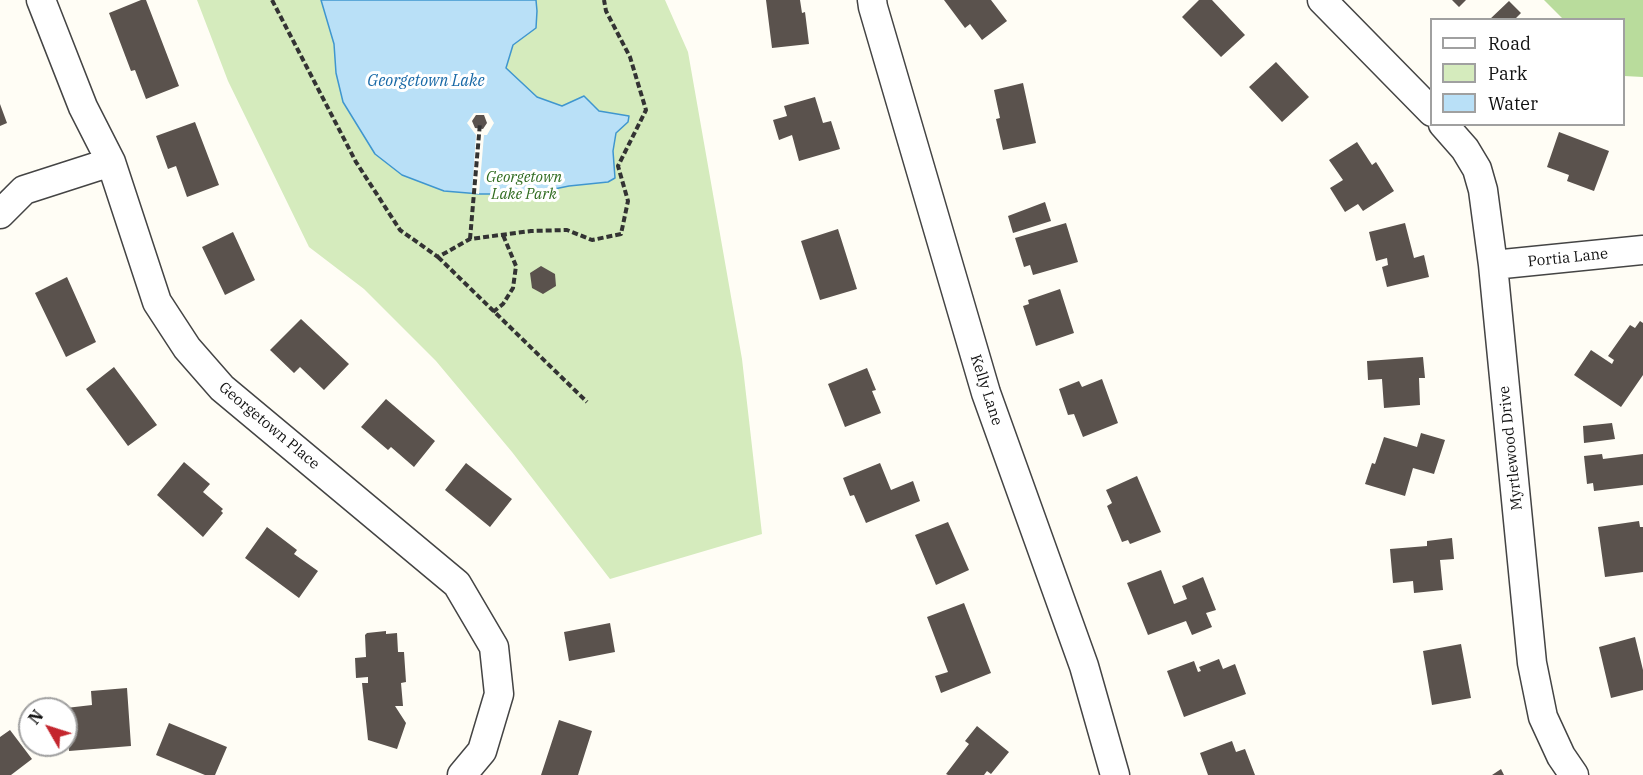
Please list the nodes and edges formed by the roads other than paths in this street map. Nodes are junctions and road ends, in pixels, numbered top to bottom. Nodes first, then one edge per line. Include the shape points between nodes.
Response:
1 (41, 0) edge
2 (872, 0) edge
3 (1322, 0) edge
4 (1430, 111) edge
5 (1445, 126) edge
6 (111, 162) junction
7 (0, 214) edge
8 (1643, 250) edge
9 (1493, 265) junction
10 (462, 775) edge
11 (1115, 775) edge
12 (1574, 775) edge

1 - 6 street, Georgetown Place via 83,107
2 - 11 street, Kelly Lane via 986,393 1084,666
3 - 4 street
5 - 9 street, Myrtlewood Drive via 1477,169
6 - 7 street via 24,190
6 - 10 street, Georgetown Place via 157,302 187,348 222,388 458,584 494,647 499,694 482,751
8 - 9 street, Portia Lane
9 - 12 street, Myrtlewood Drive via 1532,663 1543,717

